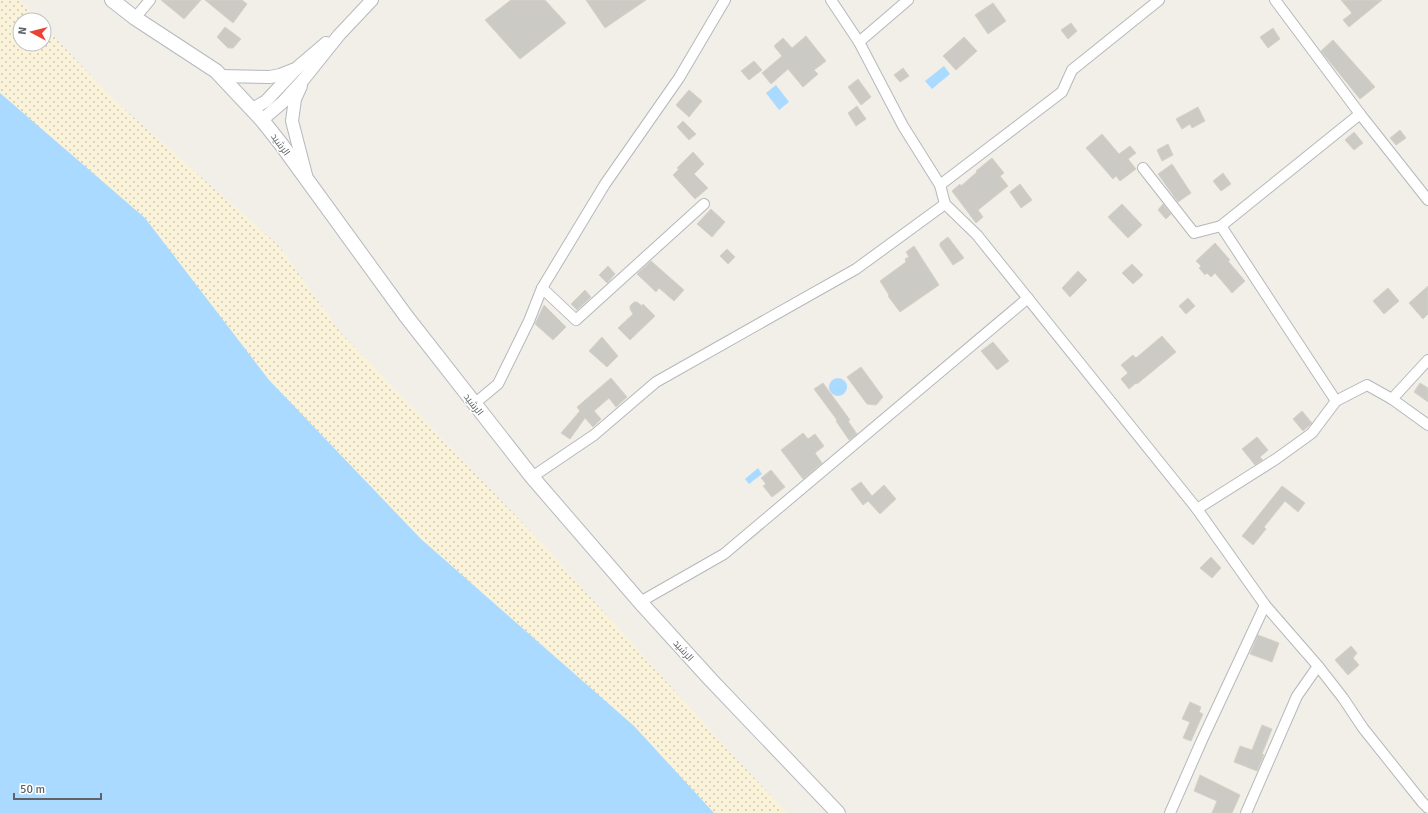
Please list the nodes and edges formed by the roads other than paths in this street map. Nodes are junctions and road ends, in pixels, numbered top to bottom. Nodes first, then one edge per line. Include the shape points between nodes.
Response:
1 (112, 0) edge
2 (150, 0) edge
3 (372, 0) edge
4 (725, 0) edge
5 (831, 0) edge
6 (908, 0) edge
7 (1159, 0) edge
8 (1275, 0) edge
9 (135, 18) junction
10 (339, 35) junction
11 (859, 42) junction
12 (300, 66) junction
13 (220, 76) junction
14 (303, 80) junction
15 (253, 109) junction
16 (1360, 114) junction
17 (262, 120) junction
18 (1143, 168) dead end
19 (307, 182) junction
20 (940, 185) junction
21 (1428, 200) edge
22 (704, 204) dead end
23 (945, 204) junction
24 (1221, 226) junction
25 (542, 288) junction
26 (1028, 298) junction
27 (1428, 360) edge
28 (1392, 399) junction
29 (1336, 401) junction
30 (474, 404) junction
31 (1428, 425) edge
32 (532, 477) junction
33 (1197, 509) junction
34 (640, 602) junction
35 (1265, 605) junction
36 (1318, 666) junction
37 (1425, 805) edge
38 (838, 813) edge
39 (1170, 813) edge
40 (1246, 813) edge
41 (1418, 813) edge

1 - 9 main road, الرشيد
2 - 9 street
3 - 10 street
4 - 25 street via 679,78 604,184
5 - 11 street
6 - 11 street
7 - 20 street via 1072,70 1062,92
8 - 16 street
9 - 13 main road, الرشيد
10 - 12 street
10 - 14 street
11 - 20 street via 903,126
12 - 13 street via 270,77
12 - 15 street via 266,100
13 - 15 main road, الرشيد
14 - 17 street
14 - 19 street via 295,99 292,121
15 - 17 main road, الرشيد
16 - 21 street
16 - 24 street
17 - 19 main road, الرشيد
18 - 24 street via 1194,233
19 - 30 main road, الرشيد
20 - 23 street
22 - 25 street via 576,320
23 - 26 street via 977,235
23 - 32 street via 856,269 656,382 594,435
24 - 29 street
25 - 30 street via 498,384
26 - 33 street
26 - 34 street via 724,554
27 - 28 street
28 - 29 street via 1367,385
28 - 31 street
29 - 33 street via 1312,433 1276,460
30 - 32 main road, الرشيد
32 - 34 main road, الرشيد
33 - 35 street
34 - 38 main road, الرشيد
35 - 36 street
35 - 39 street
36 - 37 street via 1363,728
36 - 40 street via 1298,696
37 - 41 street

